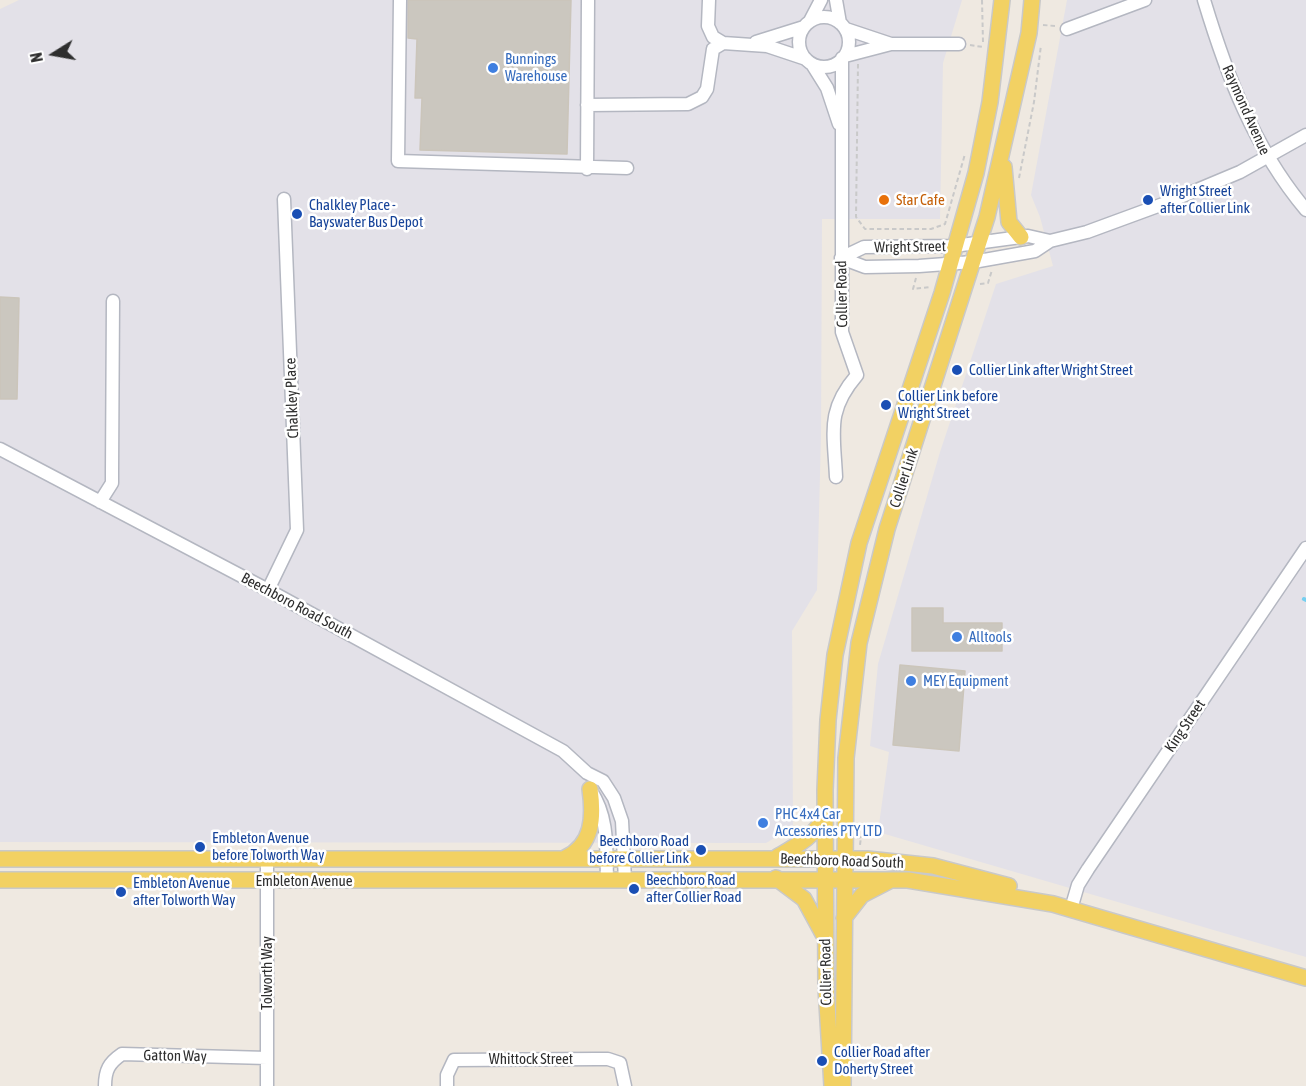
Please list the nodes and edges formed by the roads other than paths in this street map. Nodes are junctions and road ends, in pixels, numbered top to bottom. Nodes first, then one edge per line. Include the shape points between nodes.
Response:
1 (400, 0) edge
2 (588, 0) edge
3 (709, 0) edge
4 (820, 0) edge
5 (836, 0) edge
6 (1002, 0) edge
7 (1032, 0) edge
8 (1145, 0) edge
9 (1204, 0) edge
10 (807, 24) junction
11 (843, 26) junction
12 (1067, 29) dead end
13 (723, 43) junction
14 (752, 43) junction
15 (891, 44) junction
16 (959, 44) road end
17 (844, 57) junction
18 (809, 61) junction
19 (587, 105) junction
20 (1306, 135) edge
21 (842, 137) junction
22 (1003, 152) junction
23 (1267, 157) junction
24 (627, 168) dead end
25 (587, 169) junction
26 (284, 199) dead end
27 (1306, 210) edge
28 (1021, 237) junction
29 (1050, 241) junction
30 (978, 244) junction
31 (954, 246) junction
32 (842, 258) junction
33 (973, 262) junction
34 (950, 263) junction
35 (113, 302) dead end
36 (0, 449) edge
37 (836, 477) dead end
38 (100, 502) junction
39 (1306, 548) edge
40 (268, 590) junction
41 (587, 773) junction
42 (590, 789) junction
43 (825, 815) junction
44 (624, 858) junction
45 (826, 858) junction
46 (7, 859) edge
47 (607, 859) junction
48 (774, 859) junction
49 (845, 859) junction
50 (267, 860) junction
51 (460, 860) junction
52 (562, 860) junction
53 (776, 878) junction
54 (826, 878) junction
55 (845, 878) junction
56 (894, 879) junction
57 (0, 880) edge
58 (62, 880) junction
59 (608, 880) junction
60 (625, 880) junction
61 (268, 881) junction
62 (503, 881) junction
63 (1053, 904) junction
64 (1071, 909) junction
65 (844, 918) junction
66 (826, 939) junction
67 (1306, 978) edge
68 (267, 1058) junction
69 (105, 1086) edge
70 (267, 1086) edge
71 (447, 1086) edge
72 (624, 1086) edge
73 (832, 1086) edge
74 (843, 1086) edge

1 - 25 street via 398,161
2 - 19 street
3 - 13 street via 708,26 713,37
4 - 10 street
5 - 11 street
6 - 31 main road, Collier Link via 990,47 990,102 976,173
7 - 22 main road, Collier Link via 1029,33
8 - 12 street
9 - 23 street, Raymond Avenue via 1236,96
10 - 11 street via 825,17
10 - 14 street
10 - 18 street via 799,43
11 - 15 street
11 - 17 street via 849,44
13 - 14 street
13 - 19 street via 713,49 702,97 688,104
14 - 18 street
15 - 16 street
15 - 17 street
17 - 18 street via 828,67
17 - 21 street, Collier Road
18 - 21 street, Collier Road via 834,104
19 - 25 street
20 - 23 street, Wright Street
21 - 32 street, Collier Road
22 - 28 main road via 1006,208 1009,222
22 - 30 main road, Collier Link
23 - 27 street, Raymond Avenue
23 - 29 street, Wright Street via 1166,203 1088,232
24 - 25 street
26 - 40 street, Chalkley Place via 297,531
28 - 29 street, Wright Street
28 - 30 street, Wright Street
29 - 33 street, Wright Street via 1035,251
30 - 31 street, Wright Street
30 - 33 main road, Collier Link
31 - 32 street, Wright Street via 864,248
31 - 34 main road, Collier Link
32 - 34 street, Wright Street via 865,267
32 - 37 street, Collier Road via 842,332 857,375 841,393 833,419
33 - 34 street, Wright Street
33 - 49 main road, Collier Link via 869,594 848,729
34 - 43 main road, Collier Link via 847,590 830,688
35 - 38 street via 112,471 111,483
36 - 38 street, Beechboro Road South
38 - 40 street, Beechboro Road South
39 - 64 street, King Street via 1088,869
40 - 41 street, Beechboro Road South via 550,743
41 - 42 street
41 - 44 street, Beechboro Road South via 603,781 618,808
42 - 47 street via 602,810
42 - 52 main road via 592,810 586,840 578,852
43 - 45 main road, Collier Link
43 - 48 main road via 807,838
44 - 47 main road, Beechboro Road South
44 - 48 main road, Beechboro Road South
44 - 60 street, Beechboro Road South
45 - 48 main road, Beechboro Road South
45 - 49 main road, Beechboro Road South
45 - 54 main road, Collier Road
46 - 50 main road, Embleton Avenue
46 - 58 main road via 25,870
47 - 52 main road, Embleton Avenue
47 - 59 street
49 - 55 main road, Collier Road
49 - 63 main road, Beechboro Road South via 933,866 1032,893
50 - 51 main road, Embleton Avenue
50 - 61 street, Tolworth Way
51 - 52 main road, Embleton Avenue
51 - 62 main road via 465,870 482,871
53 - 54 main road, Beechboro Road South
53 - 60 main road, Beechboro Road South
53 - 66 main road via 804,899
54 - 55 main road, Beechboro Road South
54 - 66 main road, Collier Road
55 - 56 main road, Beechboro Road South
55 - 65 main road, Collier Road
56 - 63 main road, Beechboro Road South
56 - 65 main road via 862,895
57 - 58 main road, Embleton Avenue
58 - 61 main road, Embleton Avenue
59 - 60 main road, Beechboro Road South
59 - 62 main road, Embleton Avenue
61 - 62 main road, Embleton Avenue
61 - 68 street, Tolworth Way
63 - 64 main road, Beechboro Road South
64 - 67 main road, Beechboro Road South
65 - 74 main road, Collier Road
66 - 73 main road, Collier Road
68 - 69 street, Gatton Way via 122,1054 110,1062
68 - 70 street, Tolworth Way
71 - 72 street, Whittock Street via 454,1060 608,1059 620,1063

